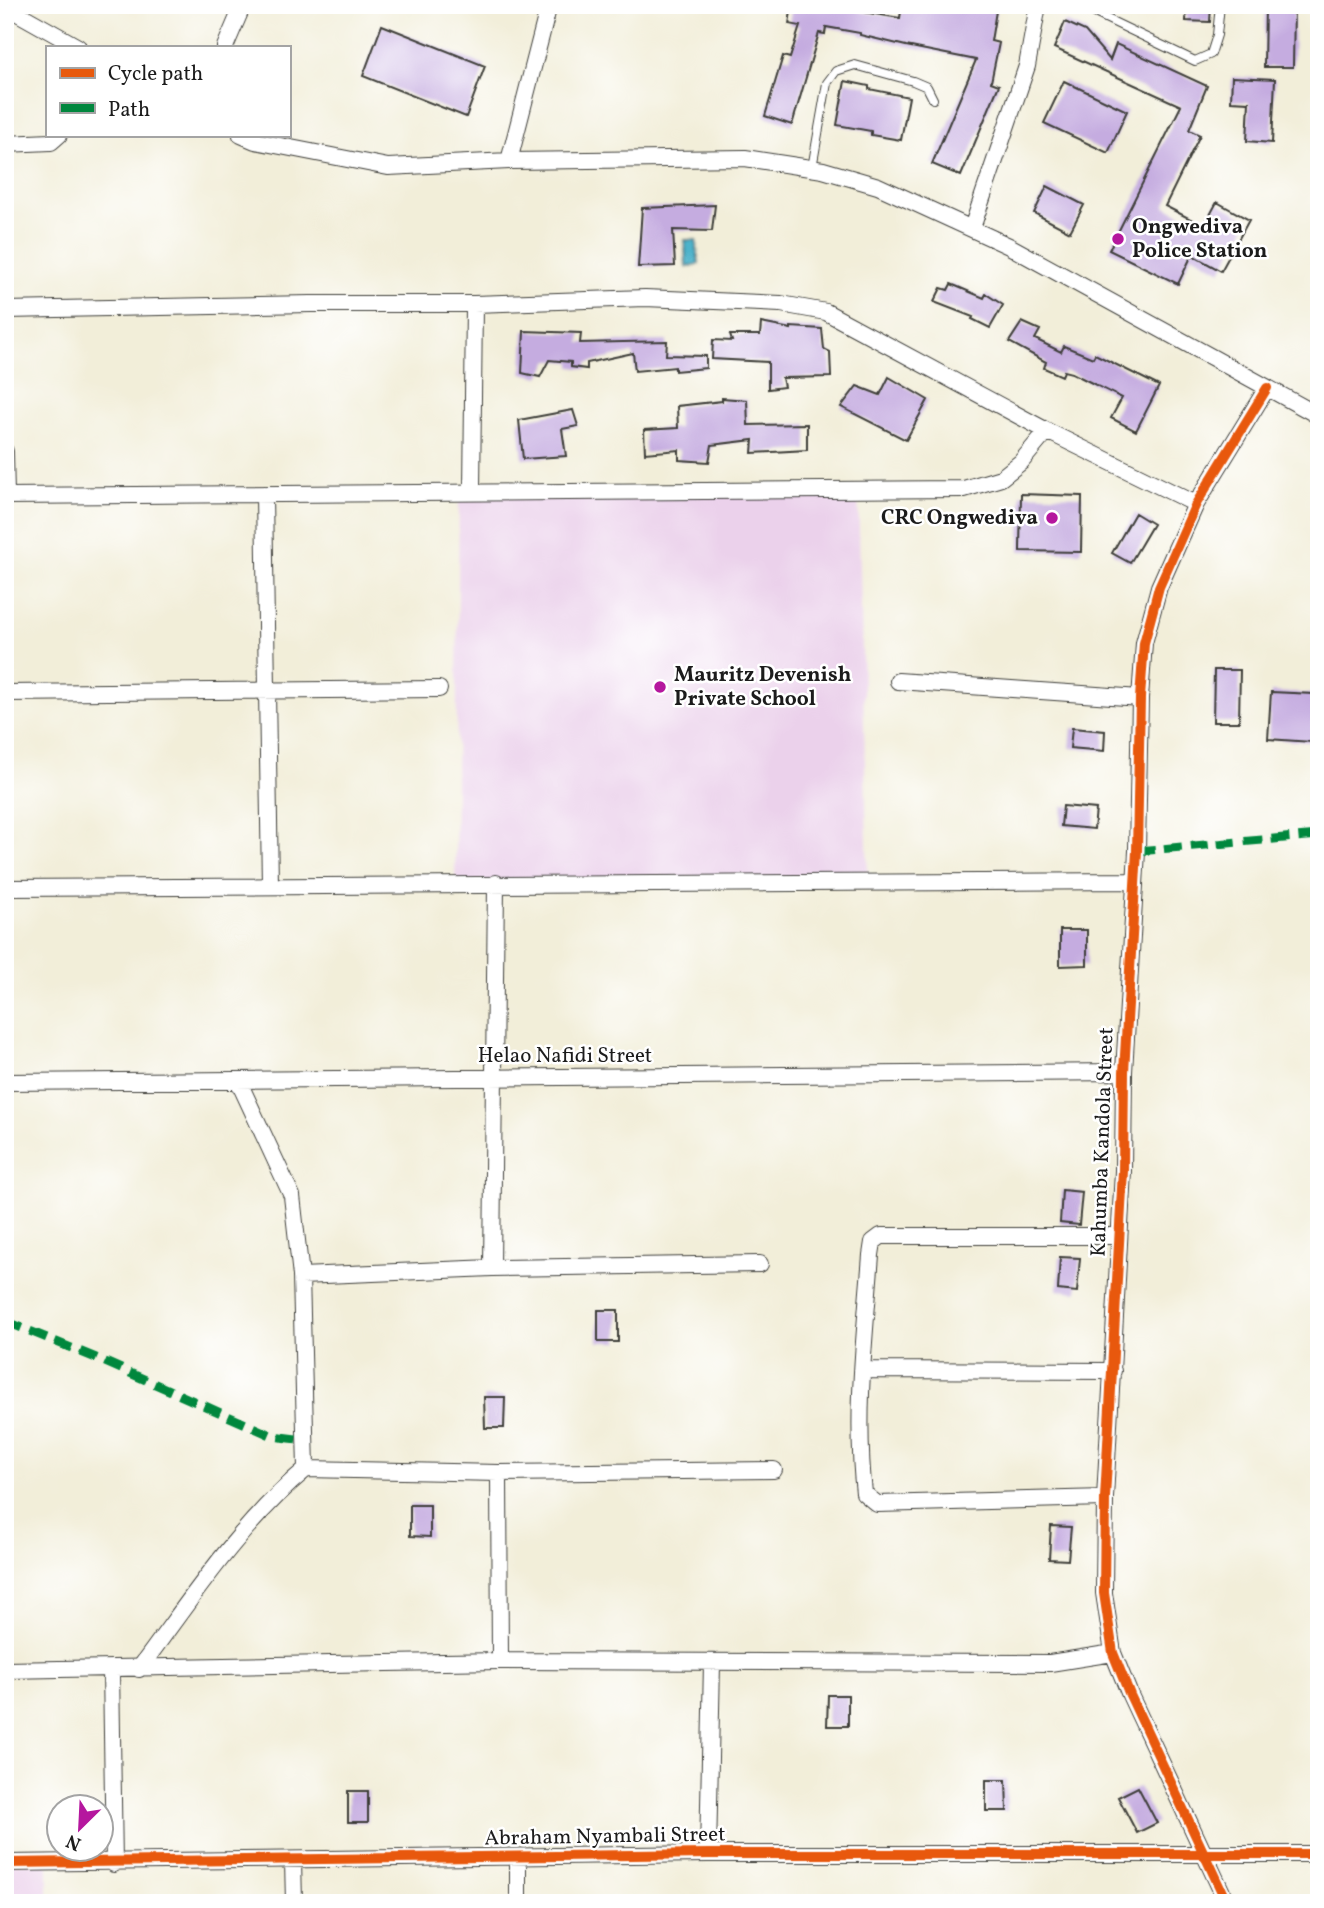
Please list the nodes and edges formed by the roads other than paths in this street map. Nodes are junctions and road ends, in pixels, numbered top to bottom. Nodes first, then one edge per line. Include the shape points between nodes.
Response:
1 (243, 5) edge
2 (549, 5) edge
3 (1038, 5) edge
4 (1078, 5) edge
5 (1220, 5) edge
6 (5, 6) edge
7 (76, 46) edge
8 (225, 46) edge
9 (933, 99) dead end
10 (58, 136) edge
11 (242, 136) edge
12 (5, 144) edge
13 (509, 161) junction
14 (812, 168) junction
15 (971, 228) junction
16 (474, 304) junction
17 (5, 310) edge
18 (1267, 388) junction
19 (1319, 416) edge
20 (1047, 431) junction
21 (5, 451) edge
22 (472, 491) junction
23 (264, 494) junction
24 (6, 496) edge
25 (1196, 504) junction
26 (898, 681) dead end
27 (439, 689) dead end
28 (267, 691) junction
29 (5, 693) edge
30 (1140, 698) junction
31 (1135, 881) junction
32 (496, 883) junction
33 (270, 885) junction
34 (5, 888) edge
35 (1124, 1072) junction
36 (495, 1077) junction
37 (238, 1080) junction
38 (5, 1082) edge
39 (1119, 1236) junction
40 (760, 1264) dead end
41 (492, 1268) junction
42 (301, 1276) junction
43 (862, 1370) junction
44 (1113, 1371) junction
45 (306, 1469) junction
46 (774, 1470) dead end
47 (499, 1473) junction
48 (1105, 1498) junction
49 (1113, 1653) junction
50 (500, 1661) junction
51 (712, 1663) junction
52 (111, 1669) junction
53 (139, 1669) junction
54 (5, 1670) edge
55 (708, 1854) junction
56 (1319, 1854) edge
57 (1206, 1856) junction
58 (518, 1857) junction
59 (293, 1860) junction
60 (5, 1863) edge
61 (114, 1864) junction
62 (294, 1903) edge
63 (518, 1903) edge
64 (1227, 1903) edge

1 - 8 street
2 - 13 street
3 - 15 street via 1027,66
4 - 5 lane via 1195,61 1211,54
6 - 7 street
9 - 14 lane via 927,87 913,81 855,65 836,71 827,83
10 - 12 street via 51,142
11 - 13 street via 388,167
13 - 14 street via 745,158
14 - 15 street via 878,186
15 - 18 street
16 - 17 street
16 - 20 street via 645,298 780,304 827,312
16 - 22 street
18 - 19 street
18 - 25 street, Kahumba Kandola Street
20 - 22 street via 1001,478 964,489
20 - 25 street
21 - 24 street
22 - 23 street
23 - 24 street
23 - 28 street
25 - 30 street, Kahumba Kandola Street via 1158,587 1144,643
26 - 30 street
27 - 28 street
28 - 29 street
28 - 33 street
30 - 31 street, Kahumba Kandola Street
31 - 32 street
31 - 35 street, Kahumba Kandola Street
32 - 33 street
32 - 36 street
33 - 34 street
35 - 36 street, Helao Nafidi Street
35 - 39 street, Kahumba Kandola Street
36 - 37 street, Helao Nafidi Street
36 - 41 street
37 - 38 street, Helao Nafidi Street
37 - 42 street via 292,1196
39 - 43 street via 881,1236 873,1242 871,1255
39 - 44 street, Kahumba Kandola Street
40 - 41 street
41 - 42 street
42 - 45 street
43 - 44 street
43 - 48 street via 861,1469 864,1493 877,1504
44 - 48 street, Kahumba Kandola Street
45 - 47 street
45 - 53 street via 242,1530
46 - 47 street
47 - 50 street
48 - 49 street, Kahumba Kandola Street via 1104,1593
49 - 51 street via 1050,1663
49 - 57 street, Kahumba Kandola Street
50 - 51 street
50 - 53 street
51 - 55 street
52 - 53 street
52 - 54 street
52 - 61 street
55 - 57 street, Abraham Nyambali Street
55 - 58 street, Abraham Nyambali Street
56 - 57 street, Abraham Nyambali Street
57 - 64 street, Kahumba Kandola Street
58 - 59 street, Abraham Nyambali Street
58 - 63 street
59 - 61 street, Abraham Nyambali Street
59 - 62 street
60 - 61 street, Abraham Nyambali Street

